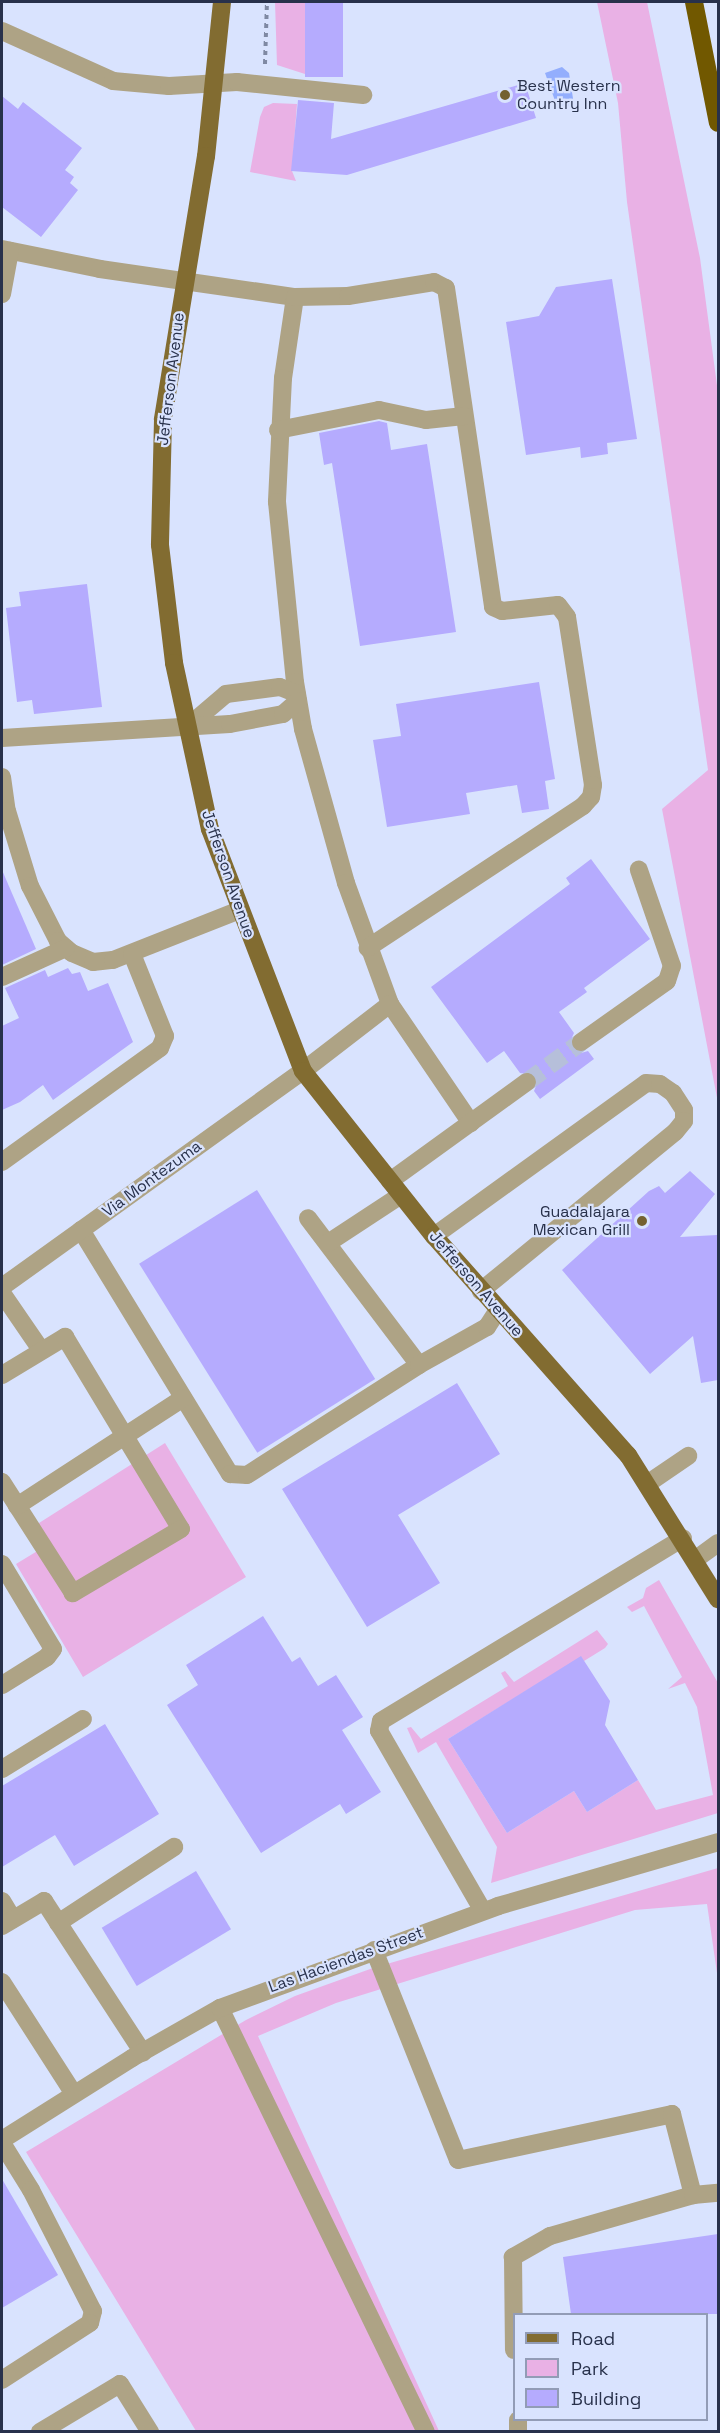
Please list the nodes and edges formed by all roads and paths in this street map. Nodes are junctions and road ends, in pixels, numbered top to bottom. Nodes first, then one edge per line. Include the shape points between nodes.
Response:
1 (222, 2) edge
2 (267, 2) edge
3 (694, 2) edge
4 (2, 31) edge
5 (274, 68) dead end
6 (216, 82) junction
7 (363, 95) dead end
8 (718, 123) edge
9 (6, 250) edge
10 (184, 281) junction
11 (2, 294) edge
12 (295, 297) junction
13 (464, 416) junction
14 (278, 430) junction
15 (297, 698) junction
16 (186, 728) junction
17 (2, 738) edge
18 (2, 777) edge
19 (639, 870) dead end
20 (240, 910) junction
21 (66, 948) junction
22 (368, 948) junction
23 (132, 954) junction
24 (2, 977) edge
25 (390, 1004) junction
26 (581, 1042) tunnel mouth
27 (303, 1071) junction
28 (527, 1082) tunnel mouth
29 (471, 1123) junction
30 (2, 1162) edge
31 (395, 1188) junction
32 (308, 1218) dead end
33 (81, 1230) junction
34 (434, 1236) junction
35 (328, 1242) junction
36 (2, 1287) edge
37 (481, 1291) junction
38 (2, 1293) edge
39 (498, 1310) junction
40 (41, 1350) junction
41 (419, 1365) junction
42 (2, 1375) edge
43 (183, 1398) junction
44 (125, 1437) junction
45 (688, 1456) dead end
46 (2, 1482) edge
47 (647, 1484) junction
48 (17, 1506) junction
49 (683, 1538) junction
50 (718, 1543) edge
51 (696, 1559) junction
52 (2, 1564) edge
53 (718, 1599) edge
54 (2, 1685) edge
55 (83, 1719) dead end
56 (2, 1769) edge
57 (718, 1842) edge
58 (174, 1847) dead end
59 (2, 1902) edge
60 (483, 1911) junction
61 (7, 1923) edge
62 (58, 1923) junction
63 (374, 1950) junction
64 (2, 1982) edge
65 (220, 2008) junction
66 (143, 2053) junction
67 (74, 2094) junction
68 (2, 2142) edge
69 (718, 2193) edge
70 (693, 2195) junction
71 (514, 2313) edge
72 (2, 2380) edge
73 (40, 2432) edge
74 (150, 2432) edge
75 (426, 2432) edge

1 - 6 main road, Jefferson Avenue
2 - 5 path via 263,62
3 - 8 highway
4 - 6 street via 113,81 169,86
6 - 7 street
6 - 10 main road, Jefferson Avenue
9 - 10 street
9 - 11 street
10 - 12 street
10 - 16 main road, Jefferson Avenue via 163,420 160,545
12 - 13 street via 348,296 434,282 446,288
12 - 14 street
13 - 14 street via 426,420 380,410
13 - 22 street via 493,607 502,611 558,605 567,617 593,785 591,797
14 - 15 street via 277,502
15 - 16 street via 283,714
15 - 16 street via 280,687 226,694
15 - 22 street via 320,797
16 - 17 street
16 - 20 main road, Jefferson Avenue via 210,829
18 - 21 street via 7,811 30,886 58,941
19 - 26 street via 672,966 667,981
20 - 23 street
20 - 27 main road, Jefferson Avenue
21 - 23 street via 93,962
21 - 24 street
22 - 25 street
23 - 30 street via 165,1036 160,1048
25 - 27 street, Via Montezuma
25 - 29 street
27 - 31 main road, Jefferson Avenue
27 - 33 street, Via Montezuma
28 - 29 street
29 - 31 street
31 - 34 main road, Jefferson Avenue
31 - 35 street
32 - 35 street
33 - 36 street, Via Montezuma
33 - 43 street
34 - 37 main road, Jefferson Avenue
34 - 37 street via 646,1083 660,1084 673,1093 684,1110 684,1121 675,1132
35 - 41 street
37 - 39 main road, Jefferson Avenue
38 - 40 street
39 - 41 street via 487,1327
39 - 47 main road, Jefferson Avenue via 628,1455
40 - 42 street
40 - 44 street via 65,1337
41 - 43 street via 247,1475 230,1474
43 - 44 street
44 - 48 street
44 - 48 street via 181,1529 73,1593
45 - 47 street
46 - 48 street
47 - 49 main road, Jefferson Avenue
49 - 51 main road, Jefferson Avenue
49 - 60 street via 381,1720 379,1731
50 - 51 street
51 - 53 main road, Jefferson Avenue
52 - 54 street via 53,1649 47,1657
55 - 56 street
57 - 60 street, Las Haciendas Street
58 - 62 street
59 - 61 street
60 - 63 street, Las Haciendas Street
61 - 62 street via 44,1901
62 - 66 street
63 - 65 street, Las Haciendas Street
63 - 70 street via 458,2160 672,2114
64 - 67 street
65 - 66 street, Las Haciendas Street
65 - 75 street
66 - 67 street, Las Haciendas Street
67 - 68 street, Las Haciendas Street
68 - 72 street via 93,2311 90,2323
69 - 70 street
70 - 71 street via 550,2236 513,2257
73 - 74 street via 120,2384

